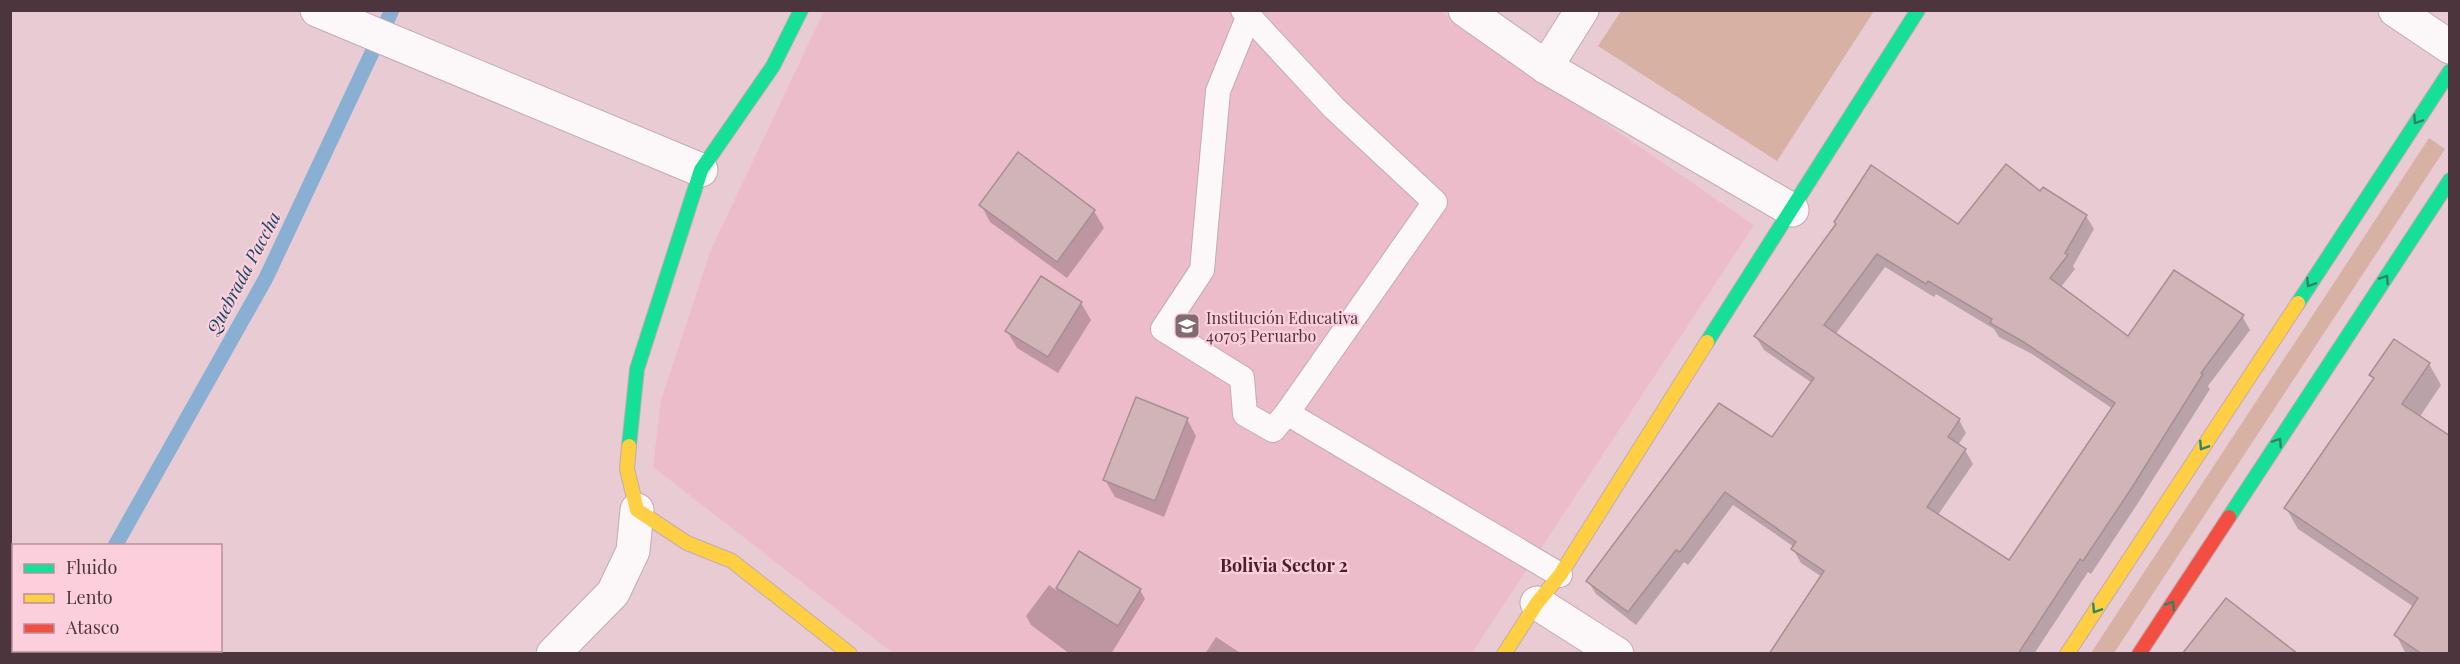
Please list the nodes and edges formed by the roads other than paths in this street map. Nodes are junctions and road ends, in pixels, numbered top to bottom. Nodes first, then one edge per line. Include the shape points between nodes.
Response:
1 (317, 10) edge
2 (801, 10) edge
3 (1465, 10) edge
4 (1582, 10) edge
5 (1918, 10) edge
6 (2395, 10) edge
7 (1246, 13) edge
8 (2450, 46) edge
9 (1546, 67) junction
10 (2450, 71) edge
11 (701, 170) junction
12 (2450, 180) edge
13 (1792, 210) junction
14 (1287, 413) junction
15 (637, 510) junction
16 (1560, 575) junction
17 (1537, 603) junction
18 (554, 654) edge
19 (850, 654) edge
20 (1504, 654) edge
21 (1617, 654) edge
22 (2067, 654) edge
23 (2139, 654) edge

1 - 11 street
2 - 11 street via 773,66
3 - 9 street
4 - 9 street
5 - 13 street
6 - 8 street
7 - 14 lane via 1218,91 1202,270 1163,329 1242,378 1245,414 1273,430
7 - 14 lane via 1334,108 1435,202
9 - 13 street
10 -> 22 street
11 - 15 street via 637,369 627,469
23 -> 12 street
13 - 16 street
14 - 16 lane
15 - 18 street via 633,551 613,593
15 - 19 street via 687,543 732,561
16 - 17 street
17 - 20 street
17 - 21 street

